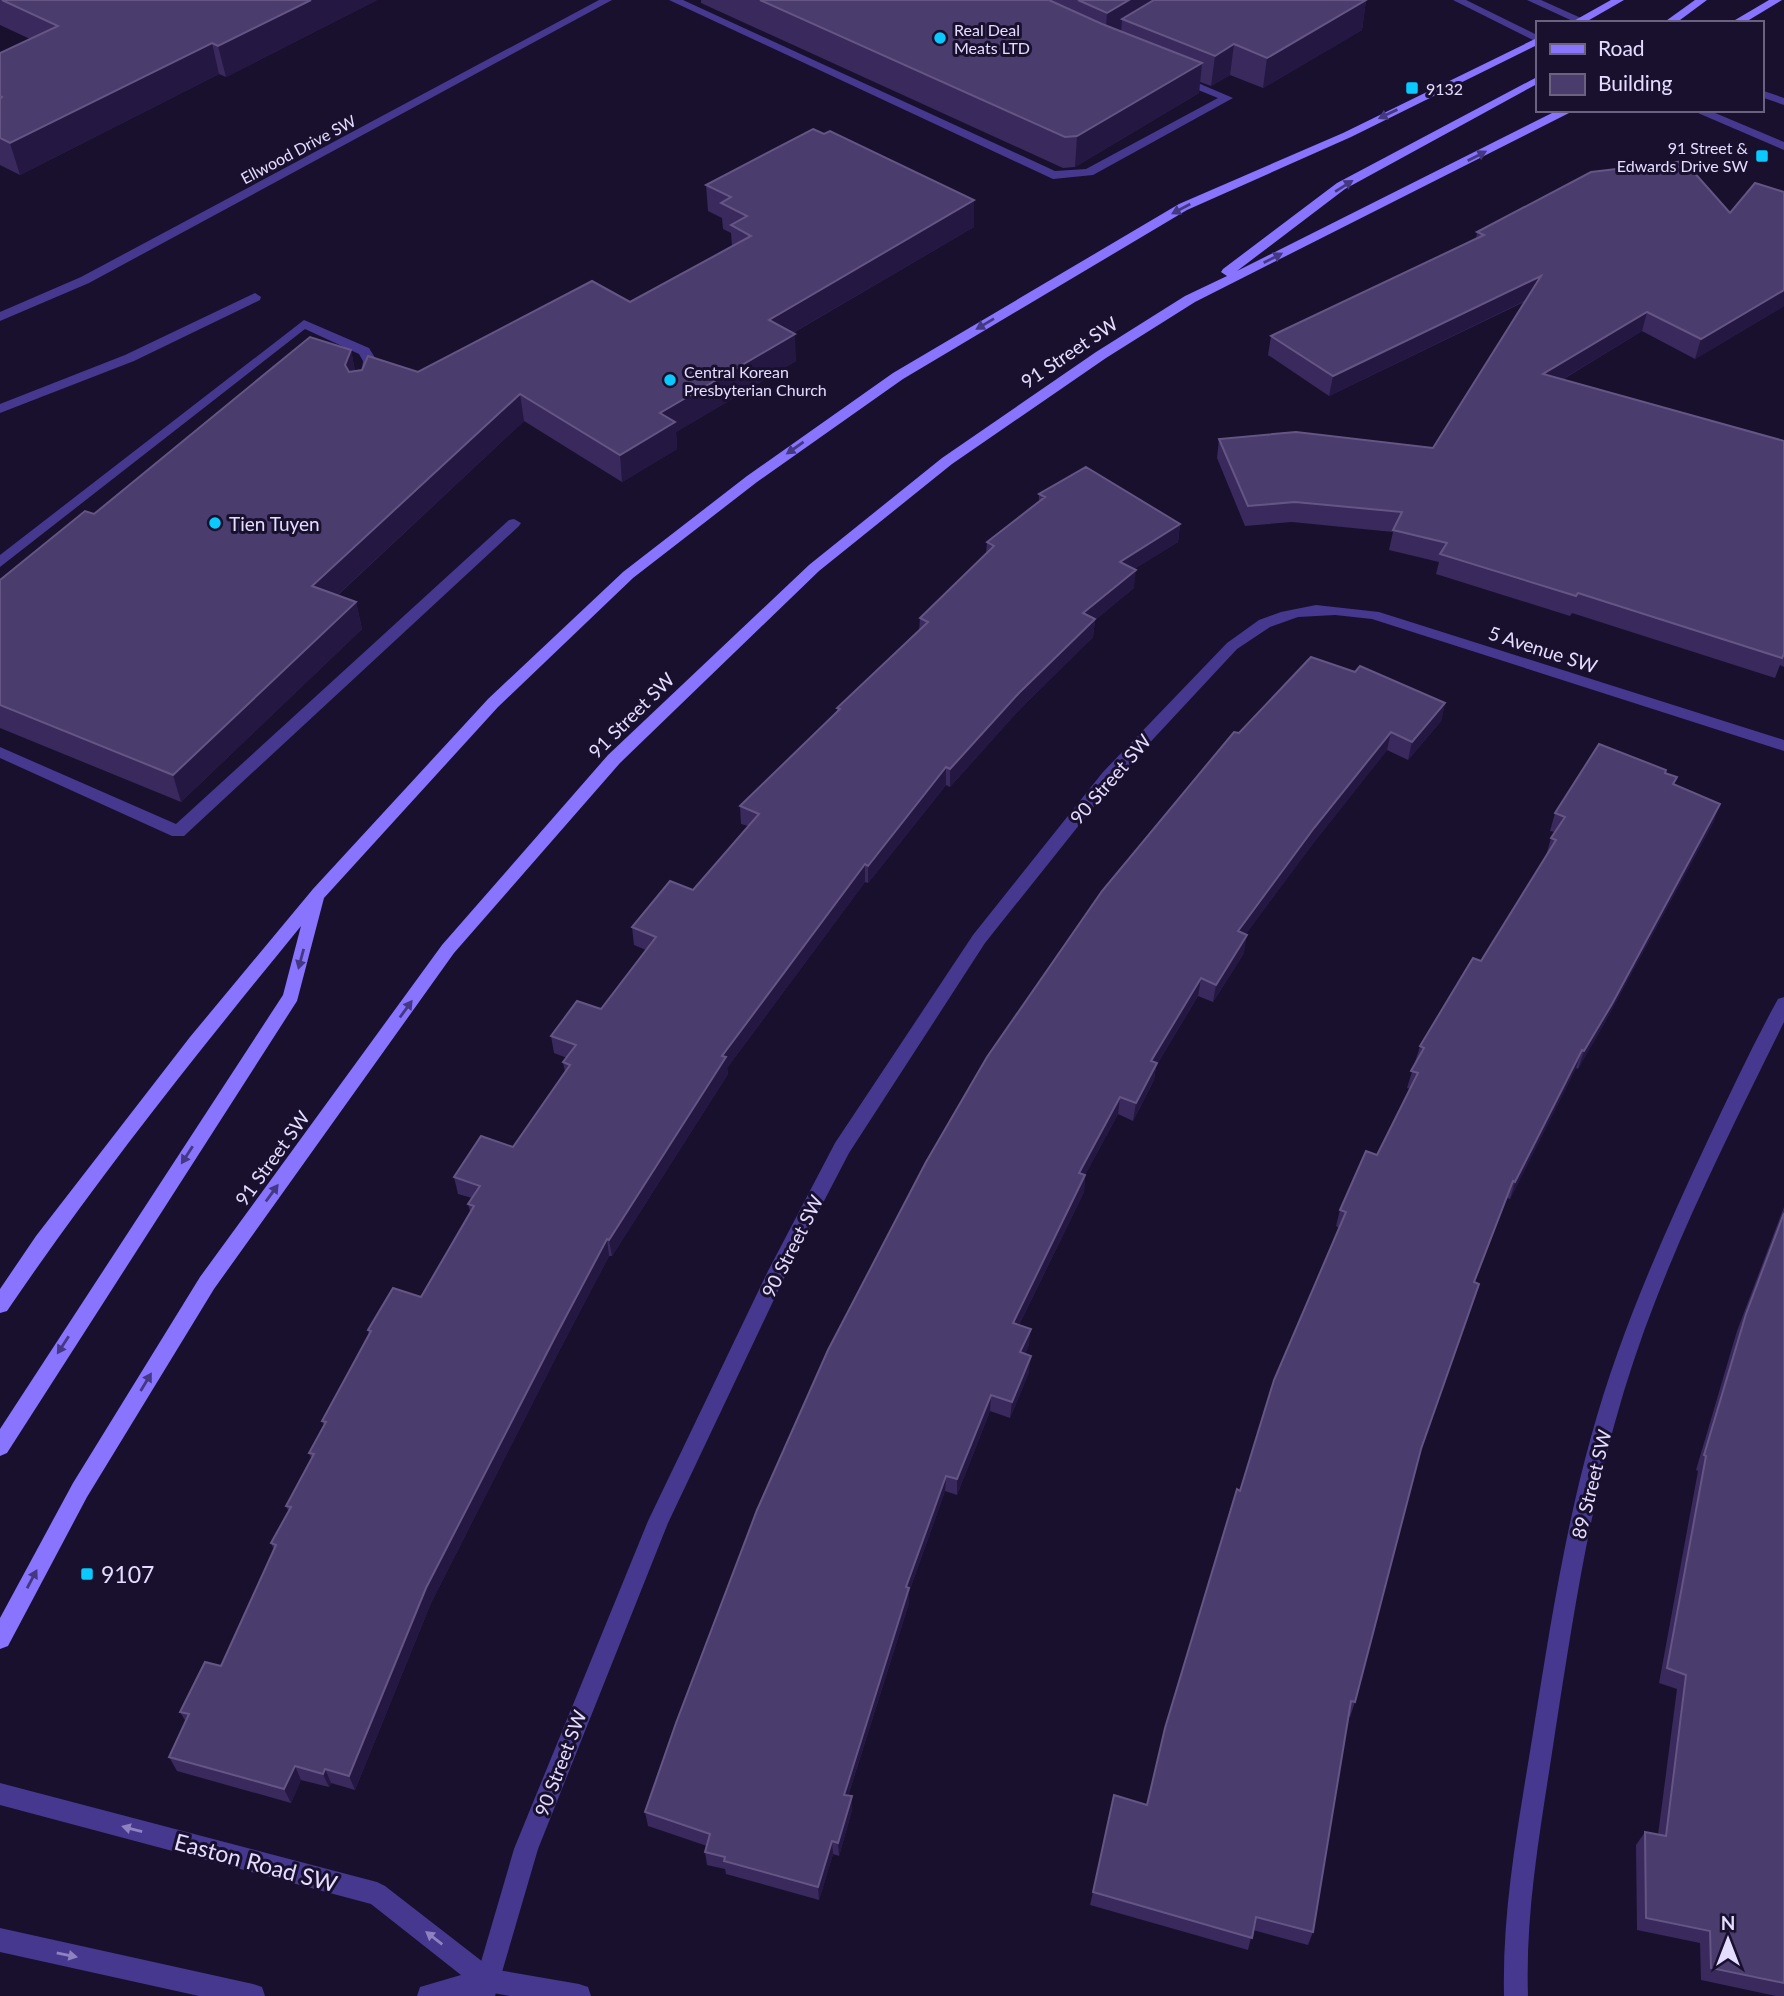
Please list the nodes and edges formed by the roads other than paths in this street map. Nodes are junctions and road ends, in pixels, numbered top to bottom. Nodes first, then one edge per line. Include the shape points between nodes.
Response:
1 (607, 0) edge
2 (674, 0) edge
3 (1458, 0) edge
4 (1532, 0) edge
5 (1619, 0) edge
6 (1702, 0) edge
7 (1777, 0) edge
8 (1579, 21) edge
9 (1583, 21) edge
10 (1671, 21) edge
11 (1739, 21) edge
12 (1536, 39) edge
13 (1536, 40) edge
14 (1166, 74) edge
15 (1536, 81) edge
16 (1763, 94) edge
17 (1784, 102) edge
18 (1563, 112) edge
19 (1702, 112) edge
20 (1784, 146) edge
21 (255, 297) dead end
22 (1190, 299) junction
23 (0, 317) edge
24 (360, 393) edge
25 (0, 409) edge
26 (514, 523) dead end
27 (0, 562) edge
28 (1287, 612) joint
29 (1784, 746) edge
30 (0, 752) edge
31 (319, 894) junction
32 (1784, 1004) edge
33 (0, 1305) edge
34 (0, 1447) edge
35 (0, 1639) edge
36 (0, 1794) edge
37 (0, 1940) edge
38 (485, 1988) edge
39 (253, 1996) edge
40 (429, 1996) edge
41 (579, 1996) edge
42 (1516, 1996) edge

1 - 23 street, Ellwood Drive SW via 85,280
2 - 14 street via 1053,174 1089,172 1227,98
3 - 12 street
4 - 8 street
5 - 9 main road
6 - 10 main road
7 - 11 main road
13 -> 31 main road via 1347,135 1183,207 876,391 752,478 628,575 493,703
22 -> 15 main road via 1341,186
16 - 17 street
22 -> 18 main road, 91 Street SW
19 - 20 street
21 - 25 street via 168,343
35 -> 22 main road, 91 Street SW via 80,1490 207,1283 448,950 614,759 814,569 937,469
24 - 27 street via 368,380 370,361 364,351 304,324
26 - 30 street via 178,832
28 - 29 street, 5 Avenue SW via 1324,608 1374,615
28 - 38 street, 90 Street SW via 1249,631 1232,646 1109,776 979,939 842,1148 658,1521 526,1849
31 - 33 main road via 196,1042
31 -> 34 main road via 291,996
32 - 42 street, 89 Street SW via 1699,1176 1630,1342 1593,1468 1567,1588 1517,1905
38 -> 36 street, Easton Road SW via 377,1894
37 -> 39 street
38 - 40 street, Easton Road SW
38 - 41 street, Easton Road SW

